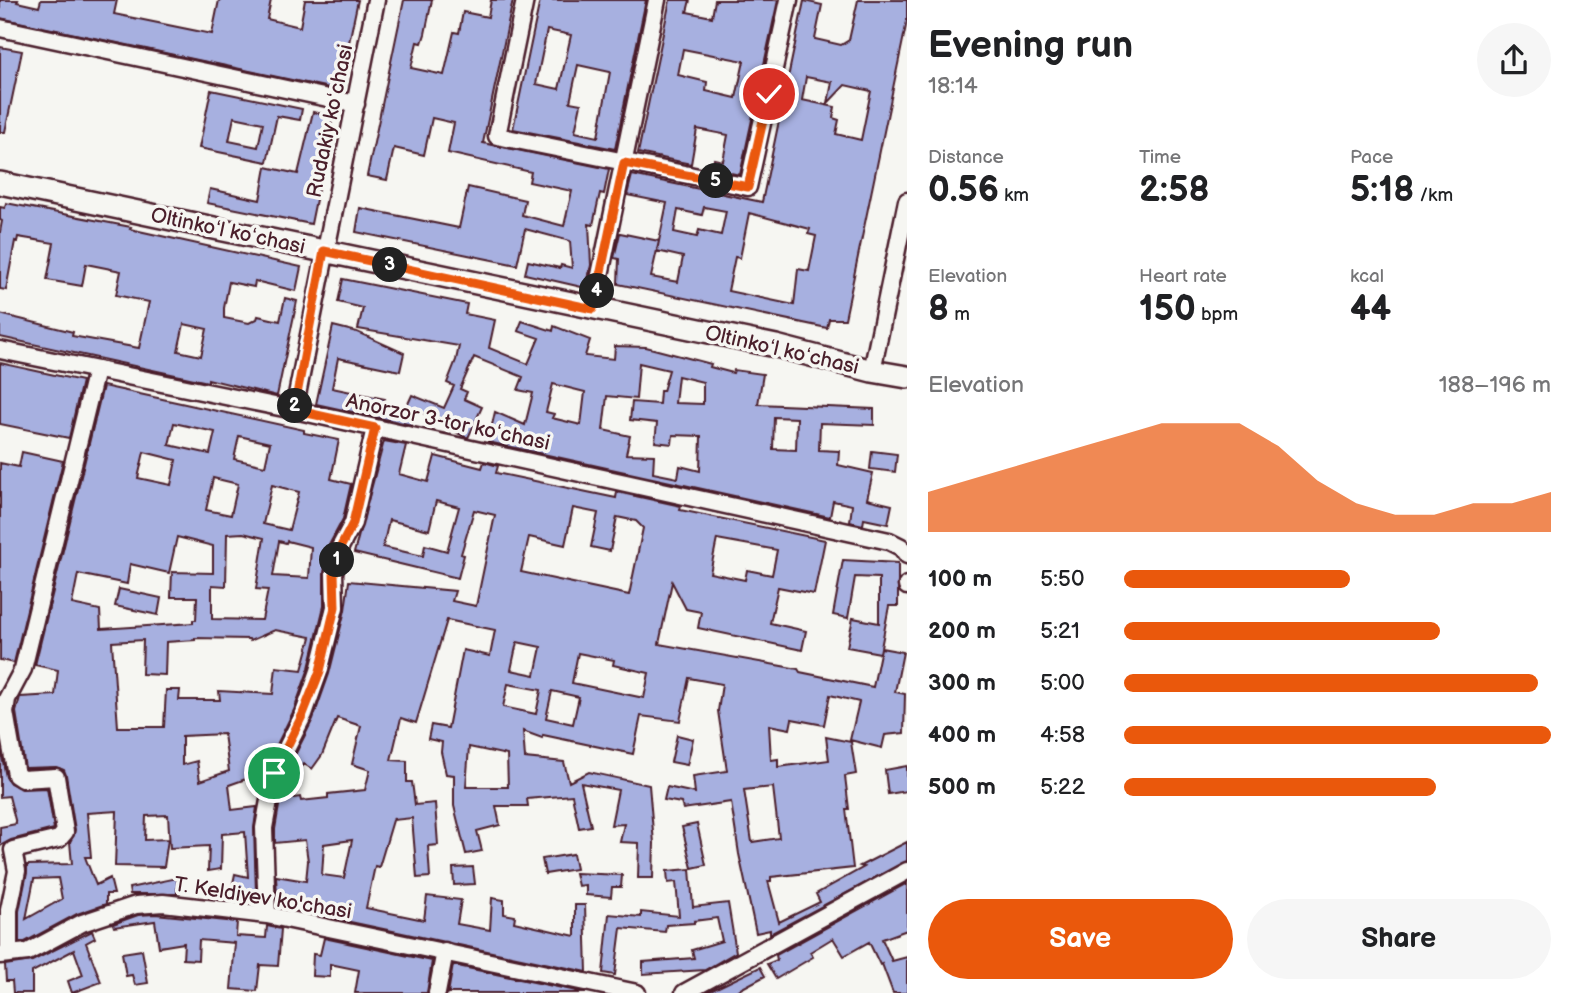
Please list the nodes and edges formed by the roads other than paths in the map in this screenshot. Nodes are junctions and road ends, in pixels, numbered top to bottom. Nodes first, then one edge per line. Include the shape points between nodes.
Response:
1 (376, 0) edge
2 (525, 0) edge
3 (657, 0) edge
4 (789, 0) edge
5 (0, 28) edge
6 (356, 104) junction
7 (624, 163) junction
8 (0, 183) edge
9 (907, 201) edge
10 (324, 251) junction
11 (593, 309) junction
12 (0, 350) edge
13 (96, 370) junction
14 (872, 371) junction
15 (907, 377) edge
16 (294, 410) junction
17 (375, 428) junction
18 (907, 555) edge
19 (907, 872) edge
20 (267, 915) junction
21 (445, 951) junction
22 (5, 954) edge
23 (437, 993) edge
24 (637, 993) edge
25 (684, 993) edge

1 - 6 street, Rudakiy koʻchasi
2 - 7 street via 497,136
3 - 7 street
4 - 7 street via 748,187
5 - 6 street
6 - 10 street, Rudakiy koʻchasi
7 - 11 street
8 - 10 main road, Oltinkoʻl koʻchasi
9 - 14 street
10 - 11 main road, Oltinkoʻl koʻchasi
10 - 16 street, Rudakiy koʻchasi
11 - 14 main road, Oltinkoʻl koʻchasi via 776,346
12 - 13 street, Anorzor 3-tor koʻchasi
13 - 16 street, Anorzor 3-tor koʻchasi
13 - 22 street via 23,669 5,712 16,775 22,779 56,777 65,832 59,839 13,850 17,871
14 - 15 main road, Oltinkoʻl koʻchasi
16 - 17 street, Anorzor 3-tor koʻchasi
17 - 18 street, Anorzor 3-tor koʻchasi via 889,541
17 - 20 street via 353,523 339,550 335,607 320,671 274,773 264,828
19 - 25 street
20 - 21 street, T. Keldiyev ko'chasi
20 - 22 street, T. Keldiyev ko'chasi via 163,903 136,905 82,923 28,952
21 - 23 street
21 - 24 street, T. Keldiyev ko'chasi

